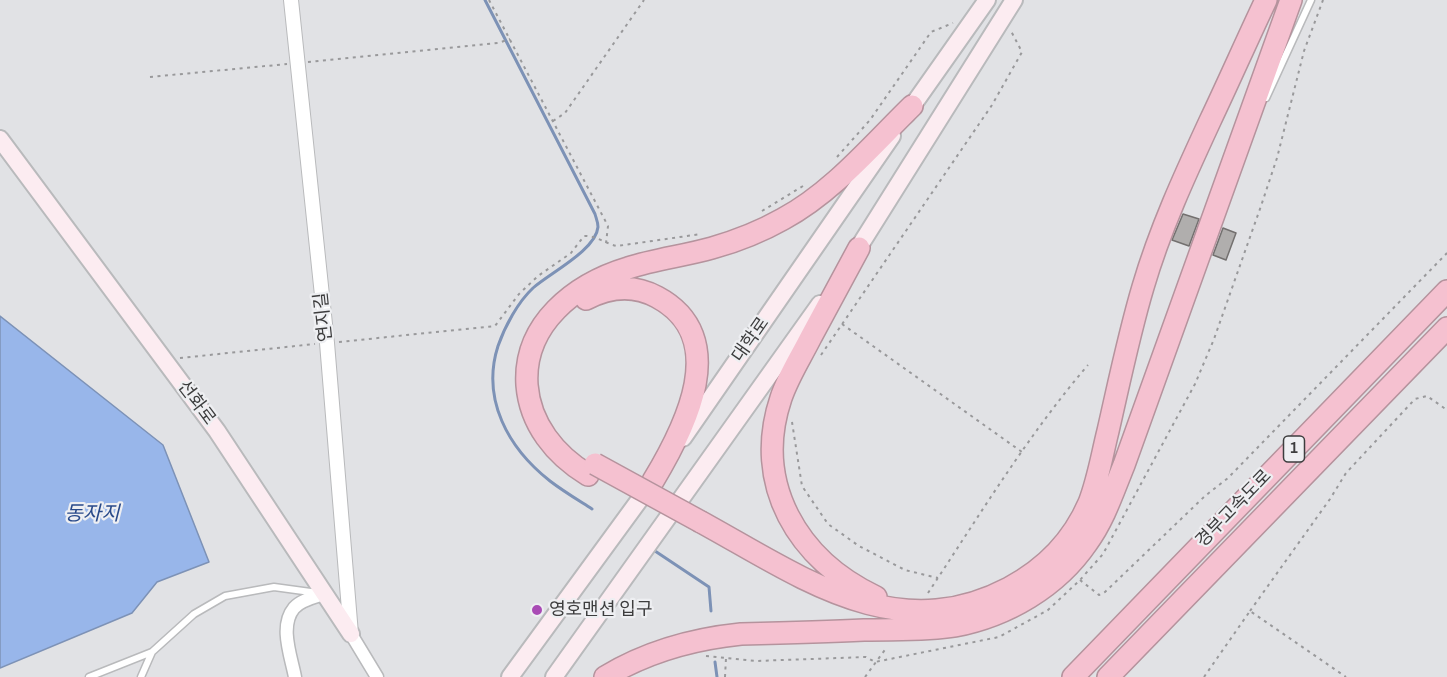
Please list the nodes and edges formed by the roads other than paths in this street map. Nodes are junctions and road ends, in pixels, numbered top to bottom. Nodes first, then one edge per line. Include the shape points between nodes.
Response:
1 (291, 0) edge
2 (987, 0) edge
3 (1014, 0) edge
4 (1266, 0) edge
5 (1291, 0) edge
6 (1311, 0) edge
7 (1263, 105) dead end
8 (912, 106) junction
9 (1254, 126) dead end
10 (0, 140) edge
11 (1215, 211) junction
12 (859, 248) junction
13 (1447, 291) edge
14 (1447, 328) edge
15 (591, 469) junction
16 (653, 481) junction
17 (324, 594) junction
18 (914, 620) junction
19 (351, 634) junction
20 (152, 652) junction
21 (89, 677) edge
22 (141, 677) edge
23 (295, 677) edge
24 (377, 677) edge
25 (510, 677) edge
26 (554, 677) edge
27 (605, 677) edge
28 (1073, 677) edge
29 (1108, 677) edge

1 - 19 street, 연지길 via 327,343
2 - 8 main road, 대학로
3 - 12 main road
4 - 18 highway via 1159,237 1135,316 1094,489 1079,523 1043,566 1014,585 962,607
5 - 11 highway
6 - 7 lane
8 - 15 highway via 828,187 783,219 732,243 604,277 576,292 548,319 532,344 528,363 530,406 551,444 568,461
8 - 16 main road, 대학로
9 - 11 lane
10 - 17 main road, 선화로 via 217,431
11 - 18 highway via 1124,465 1087,544 1048,584 989,617 964,624
12 - 18 highway via 782,396 773,439 776,481 798,533 820,559 846,580
12 - 26 main road
13 - 28 highway, 경부고속도로 / 1
14 - 29 highway, 경부고속도로 / 1
15 - 16 highway via 549,419 539,389 539,362 553,330 578,304 606,290 643,291 666,303 683,320 694,342 697,362 686,418
15 - 18 highway, bridge via 813,583
16 - 25 main road, 대학로
17 - 19 main road, 선화로
17 - 20 lane via 273,587 225,596 194,614
17 - 23 street via 294,608 286,626
18 - 27 highway via 705,638 650,654
19 - 24 street, 선화로
20 - 21 lane
20 - 22 lane

